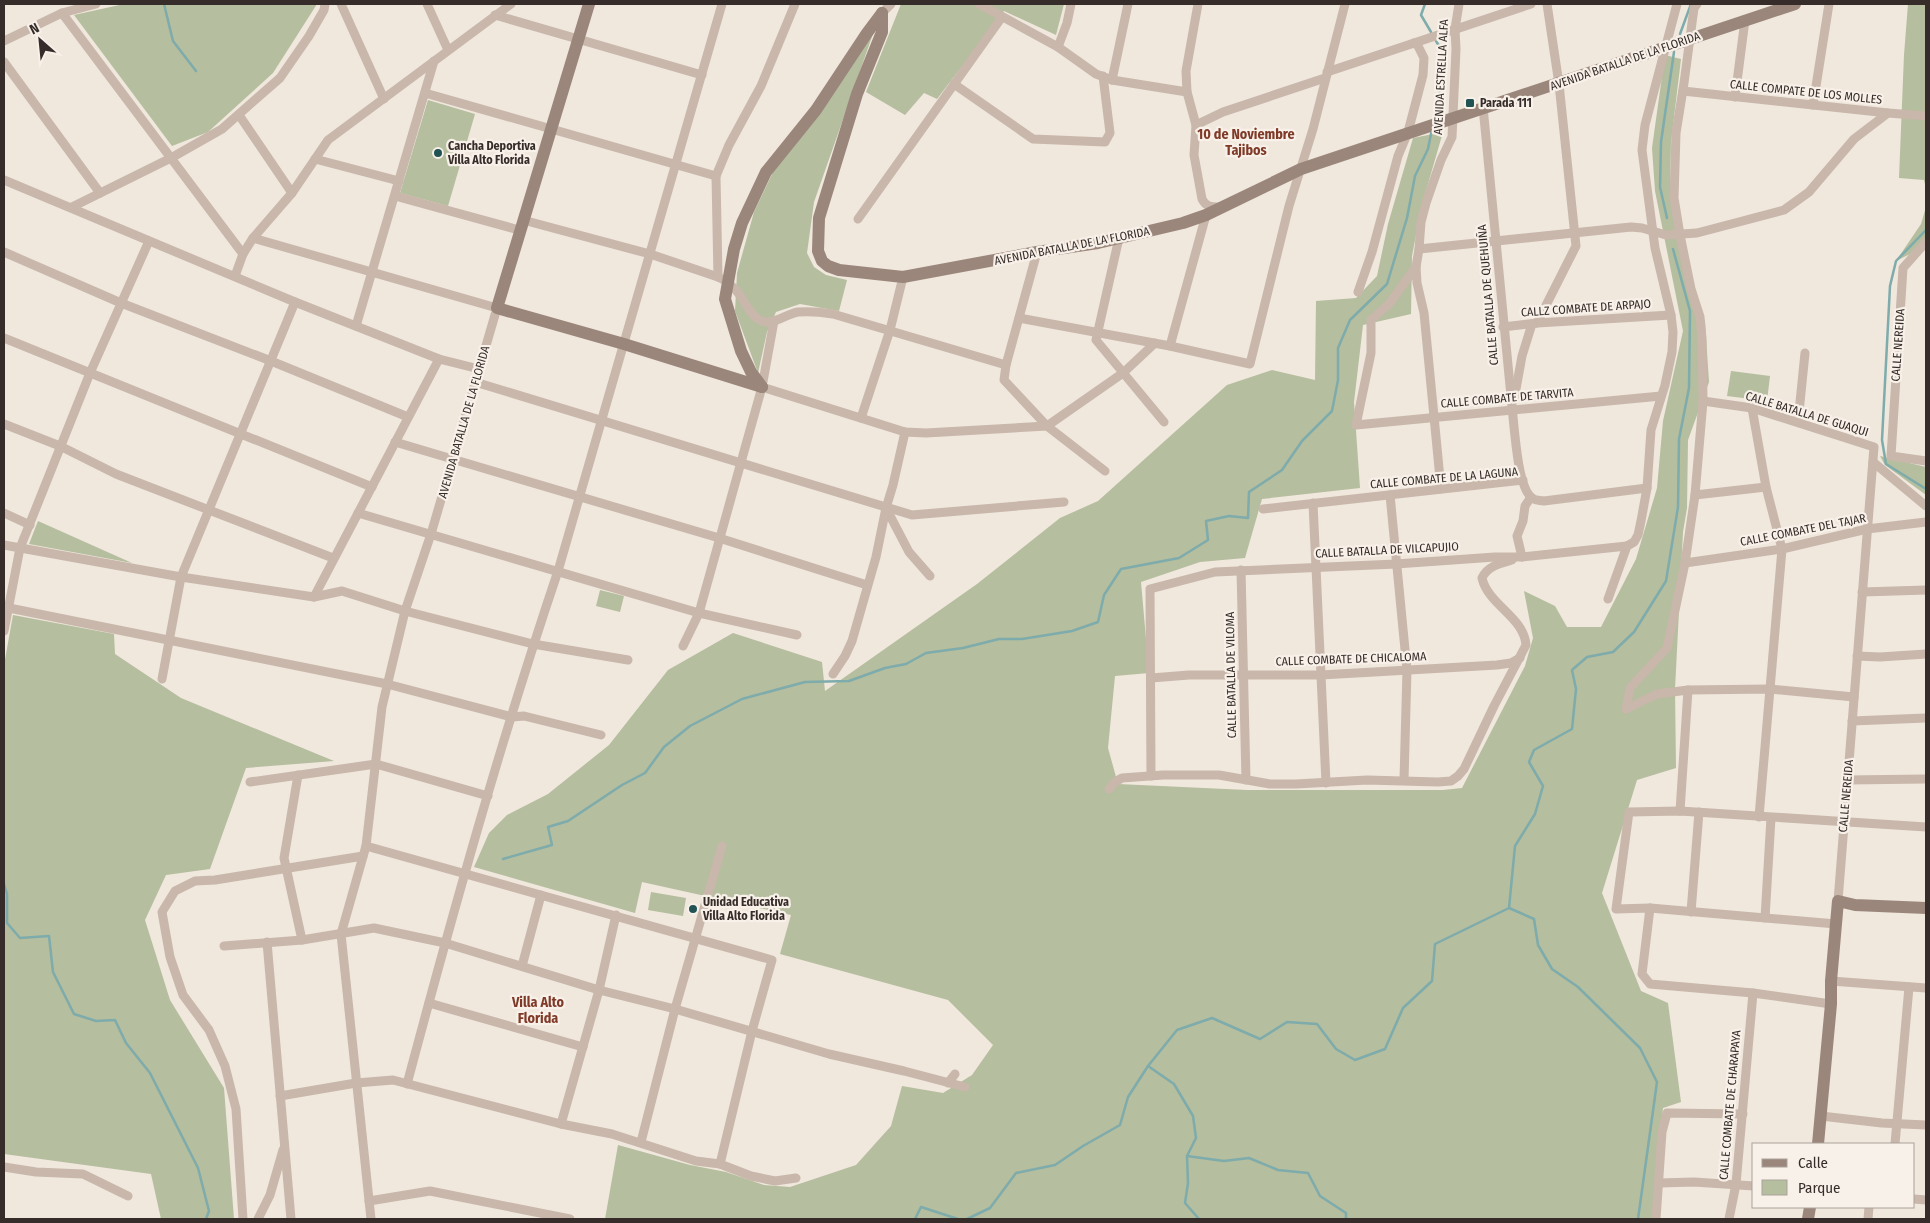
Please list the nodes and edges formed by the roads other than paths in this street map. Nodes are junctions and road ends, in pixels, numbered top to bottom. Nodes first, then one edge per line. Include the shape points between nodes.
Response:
1 (96, 4) edge
2 (325, 4) edge
3 (341, 4) edge
4 (427, 4) edge
5 (512, 4) edge
6 (589, 4) edge
7 (722, 4) edge
8 (793, 4) edge
9 (980, 4) edge
10 (1071, 4) edge
11 (1128, 4) edge
12 (1198, 4) edge
13 (1345, 4) edge
14 (1458, 4) edge
15 (1531, 4) edge
16 (1547, 4) edge
17 (1677, 4) edge
18 (1697, 4) edge
19 (1795, 4) edge
20 (1829, 4) edge
21 (886, 7) edge
22 (62, 13) junction
23 (495, 15) junction
24 (1002, 16) junction
25 (1745, 20) junction
26 (1455, 29) junction
27 (1691, 38) junction
28 (578, 39) junction
29 (4, 41) edge
30 (1414, 43) junction
31 (1058, 47) junction
32 (1665, 47) junction
33 (448, 50) junction
34 (434, 61) junction
35 (4, 62) edge
36 (702, 75) junction
37 (1326, 75) junction
38 (1107, 78) junction
39 (954, 84) junction
40 (1558, 84) junction
41 (1683, 91) junction
42 (1187, 92) junction
43 (425, 93) junction
44 (1735, 97) junction
45 (384, 98) junction
46 (1813, 105) junction
47 (1483, 108) junction
48 (1888, 113) junction
49 (239, 114) junction
50 (1926, 116) edge
51 (1454, 117) junction
52 (1196, 126) junction
53 (551, 128) junction
54 (1408, 132) junction
55 (171, 158) junction
56 (315, 158) junction
57 (675, 165) junction
58 (1301, 169) junction
59 (716, 176) junction
60 (4, 180) edge
61 (399, 181) junction
62 (100, 193) junction
63 (292, 193) junction
64 (394, 196) junction
65 (72, 207) junction
66 (1220, 208) junction
67 (1206, 215) junction
68 (858, 220) dead end
69 (521, 225) junction
70 (1653, 231) junction
71 (1575, 234) junction
72 (1680, 235) junction
73 (253, 238) junction
74 (1119, 238) junction
75 (149, 241) junction
76 (1496, 242) junction
77 (1926, 242) edge
78 (1419, 249) junction
79 (4, 252) edge
80 (1037, 252) junction
81 (243, 254) junction
82 (650, 254) junction
83 (1416, 267) junction
84 (372, 272) junction
85 (234, 276) junction
86 (903, 277) junction
87 (723, 279) junction
88 (1358, 292) dead end
89 (295, 302) junction
90 (121, 303) junction
91 (497, 308) junction
92 (1671, 315) junction
93 (1019, 318) junction
94 (774, 321) junction
95 (1535, 324) junction
96 (356, 326) junction
97 (1504, 328) junction
98 (890, 330) junction
99 (1096, 333) junction
100 (4, 338) edge
101 (1155, 343) junction
102 (624, 344) junction
103 (1170, 346) junction
104 (1806, 353) dead end
105 (439, 359) junction
106 (270, 361) junction
107 (1006, 365) junction
108 (479, 369) junction
109 (90, 373) junction
110 (1123, 373) junction
111 (475, 382) junction
112 (762, 386) junction
113 (1661, 396) junction
114 (1703, 401) junction
115 (1752, 408) junction
116 (1512, 410) junction
117 (408, 417) junction
118 (861, 418) junction
119 (1433, 418) junction
120 (602, 421) junction
121 (1164, 422) dead end
122 (1798, 422) junction
123 (4, 424) edge
124 (1047, 426) junction
125 (905, 432) junction
126 (241, 434) junction
127 (395, 442) junction
128 (60, 446) junction
129 (1874, 447) joint
130 (453, 459) junction
131 (1926, 461) edge
132 (740, 462) junction
133 (1873, 462) junction
134 (1105, 471) dead end
135 (1523, 480) junction
136 (372, 487) junction
137 (1766, 487) junction
138 (1647, 488) junction
139 (1441, 490) junction
140 (1695, 494) junction
141 (1390, 495) junction
142 (580, 497) junction
143 (1531, 497) junction
144 (1064, 502) dead end
145 (1313, 504) junction
146 (1926, 506) edge
147 (886, 508) junction
148 (209, 509) junction
149 (1263, 509) dead end
150 (358, 513) junction
151 (4, 514) edge
152 (1926, 522) edge
153 (30, 525) junction
154 (1867, 529) junction
155 (431, 534) junction
156 (719, 538) junction
157 (4, 545) edge
158 (1627, 546) junction
159 (20, 548) junction
160 (1782, 549) junction
161 (1522, 557) junction
162 (333, 558) junction
163 (1685, 563) junction
164 (1396, 564) junction
165 (1316, 567) junction
166 (1241, 570) junction
167 (558, 571) junction
168 (930, 576) dead end
169 (181, 577) junction
170 (867, 585) junction
171 (1926, 590) edge
172 (1862, 592) junction
173 (314, 597) junction
174 (1608, 598) dead end
175 (6, 607) edge
176 (404, 611) junction
177 (699, 613) junction
178 (4, 631) edge
179 (797, 635) dead end
180 (170, 639) junction
181 (533, 644) junction
182 (683, 646) dead end
183 (1926, 654) edge
184 (1857, 656) junction
185 (1520, 658) junction
186 (628, 660) dead end
187 (1407, 670) junction
188 (833, 674) dead end
189 (1243, 674) junction
190 (1321, 675) junction
191 (1151, 678) junction
192 (162, 679) dead end
193 (386, 684) junction
194 (1770, 689) junction
195 (1688, 690) junction
196 (1854, 697) junction
197 (512, 717) junction
198 (1926, 718) edge
199 (1852, 721) junction
200 (601, 735) dead end
201 (376, 764) junction
202 (298, 775) junction
203 (1151, 776) junction
204 (1926, 779) edge
205 (1246, 780) junction
206 (1404, 780) junction
207 (1847, 780) junction
208 (250, 782) dead end
209 (1326, 783) junction
210 (1109, 788) dead end
211 (488, 796) junction
212 (1680, 811) junction
213 (1699, 812) junction
214 (1759, 817) junction
215 (1771, 818) junction
216 (1844, 823) junction
217 (1926, 827) edge
218 (366, 846) junction
219 (722, 846) dead end
220 (363, 856) junction
221 (286, 867) junction
222 (466, 873) junction
223 (541, 895) junction
224 (1838, 901) junction
225 (1650, 908) junction
226 (1926, 908) edge
227 (1691, 912) junction
228 (616, 916) junction
229 (1765, 918) junction
230 (1836, 924) junction
231 (341, 934) junction
232 (696, 939) junction
233 (302, 940) junction
234 (267, 942) junction
235 (445, 943) junction
236 (224, 946) dead end
237 (522, 966) junction
238 (1831, 981) junction
239 (1909, 987) junction
240 (1926, 988) edge
241 (599, 990) junction
242 (1753, 994) junction
243 (429, 1003) junction
244 (1831, 1004) junction
245 (675, 1009) junction
246 (752, 1032) junction
247 (583, 1047) junction
248 (955, 1074) dead end
249 (948, 1082) junction
250 (356, 1083) junction
251 (407, 1084) junction
252 (965, 1087) dead end
253 (280, 1096) junction
254 (1743, 1114) junction
255 (1820, 1116) junction
256 (1897, 1123) junction
257 (561, 1124) junction
258 (1926, 1125) edge
259 (641, 1142) junction
260 (1818, 1143) edge
261 (1895, 1143) edge
262 (284, 1145) junction
263 (720, 1164) junction
264 (4, 1167) edge
265 (796, 1178) dead end
266 (1659, 1183) junction
267 (1736, 1184) junction
268 (1752, 1186) edge
269 (128, 1196) dead end
270 (369, 1201) junction
271 (243, 1219) edge
272 (258, 1219) edge
273 (291, 1219) edge
274 (371, 1219) edge
275 (570, 1219) edge
276 (1656, 1219) edge
277 (1730, 1219) edge

1 - 22 street
2 - 49 street via 309,36 280,78
3 - 45 street
4 - 33 street
5 - 23 street
6 - 28 street, AVENIDA BATALLA DE LA FLORIDA
7 - 36 street
8 - 59 street via 760,86
9 - 24 street
10 - 31 street
11 - 38 street
12 - 42 street via 1186,70
13 - 37 street
14 - 26 street, AVENIDA ESTRELLA ALFA
15 - 26 street
16 - 40 street
17 - 32 street
18 - 27 street
19 - 25 street, AVENIDA BATALLA DE LA FLORIDA
20 - 46 street
21 - 86 street, AVENIDA BATALLA DE LA FLORIDA via 882,32 857,94 819,218 818,251 822,261 839,270
21 - 87 street via 816,110 766,172 742,222
22 - 29 street
22 - 55 street
23 - 28 street
23 - 33 street
24 - 31 street
24 - 39 street
25 - 27 street, AVENIDA BATALLA DE LA FLORIDA
25 - 44 street
26 - 30 street
26 - 51 street, AVENIDA ESTRELLA ALFA
27 - 32 street, AVENIDA BATALLA DE LA FLORIDA
27 - 41 street
28 - 36 street
28 - 53 street, AVENIDA BATALLA DE LA FLORIDA
30 - 37 street
30 - 54 street via 1422,52 1424,65
31 - 38 street via 1096,74
32 - 40 street, AVENIDA BATALLA DE LA FLORIDA
32 - 70 street via 1645,125 1642,150
33 - 34 street
34 - 43 street
34 - 45 street
35 - 62 street
36 - 57 street
37 - 52 street via 1223,112
37 - 58 street
38 - 39 street via 1110,134 1105,142 1033,140
38 - 42 street
39 - 68 street
40 - 47 street, AVENIDA BATALLA DE LA FLORIDA
40 - 71 street
41 - 44 street, CALLE COMPATE DE LOS MOLLES
41 - 72 street via 1676,133 1674,198
42 - 52 street
43 - 53 street
43 - 61 street
44 - 46 street, CALLE COMPATE DE LOS MOLLES
45 - 56 street via 328,140
46 - 48 street, CALLE COMPATE DE LOS MOLLES
47 - 51 street, AVENIDA BATALLA DE LA FLORIDA
47 - 76 street, CALLE BATALLA DE QUEHUIÑA
48 - 50 street, CALLE COMPATE DE LOS MOLLES
48 - 72 street via 1854,139 1809,192 1784,210
49 - 55 street via 222,129
49 - 63 street
51 - 54 street, AVENIDA BATALLA DE LA FLORIDA
51 - 78 street, AVENIDA ESTRELLA ALFA via 1452,137 1440,160 1421,222
52 - 66 street via 1194,155 1202,199 1210,207
53 - 57 street
53 - 69 street, AVENIDA BATALLA DE LA FLORIDA
54 - 58 street, AVENIDA BATALLA DE LA FLORIDA
54 - 88 street
55 - 62 street
55 - 81 street
56 - 61 street
56 - 63 street
57 - 59 street
57 - 82 street
58 - 66 street, AVENIDA BATALLA DE LA FLORIDA
58 - 103 street via 1250,364
59 - 87 street
60 - 65 street
61 - 64 street
62 - 65 street
63 - 73 street
64 - 69 street
64 - 84 street
65 - 75 street
66 - 67 street, AVENIDA BATALLA DE LA FLORIDA
67 - 74 street, AVENIDA BATALLA DE LA FLORIDA via 1183,224
67 - 103 street
69 - 82 street
69 - 91 street, AVENIDA BATALLA DE LA FLORIDA
70 - 71 street via 1631,227
70 - 72 street
70 - 92 street
71 - 76 street
71 - 95 street via 1576,246
72 - 114 street via 1700,317
73 - 81 street
73 - 84 street
74 - 80 street, AVENIDA BATALLA DE LA FLORIDA
74 - 99 street
75 - 85 street
75 - 90 street
76 - 78 street
76 - 97 street, CALLE BATALLA DE QUEHUIÑA
77 - 131 street, CALLE NEREIDA via 1903,268 1891,456
78 - 83 street, AVENIDA ESTRELLA ALFA
79 - 90 street
80 - 86 street, AVENIDA BATALLA DE LA FLORIDA
80 - 93 street
81 - 85 street
82 - 87 street
82 - 102 street
83 - 119 street via 1424,313
83 - 119 street, CALLE COMBATE DE TARVITA via 1389,304 1371,320 1371,352 1356,425
84 - 91 street
84 - 96 street
85 - 89 street
86 - 98 street
87 - 94 street via 759,320
87 - 112 street via 725,299 741,351
89 - 96 street
89 - 106 street
90 - 106 street
90 - 109 street
91 - 102 street
91 - 108 street, AVENIDA BATALLA DE LA FLORIDA
92 - 95 street, CALLZ COMBATE DE ARPAJO
92 - 113 street via 1672,352
93 - 99 street
93 - 107 street
94 - 98 street via 797,312 814,311
94 - 112 street
95 - 97 street, CALLZ COMBATE DE ARPAJO
95 - 116 street via 1522,356
96 - 105 street
97 - 116 street, CALLE BATALLA DE QUEHUIÑA
98 - 107 street
98 - 118 street
99 - 101 street
99 - 110 street via 1096,340
100 - 109 street
101 - 103 street
101 - 110 street
102 - 112 street
102 - 120 street
104 - 122 street
105 - 108 street
105 - 117 street
106 - 117 street
106 - 126 street
107 - 124 street via 1004,380
108 - 111 street, AVENIDA BATALLA DE LA FLORIDA
109 - 126 street
109 - 128 street
110 - 121 street
110 - 124 street
111 - 120 street
111 - 130 street, AVENIDA BATALLA DE LA FLORIDA
112 - 118 street
112 - 132 street
113 - 116 street, CALLE COMBATE DE TARVITA
113 - 138 street via 1652,430
114 - 115 street, CALLE BATALLA DE GUAQUI
114 - 140 street
115 - 122 street, CALLE BATALLA DE GUAQUI
115 - 137 street
116 - 119 street, CALLE COMBATE DE TARVITA
116 - 135 street, CALLE BATALLA DE QUEHUIÑA
117 - 127 street
118 - 125 street
119 - 139 street
120 - 132 street
120 - 142 street
122 - 129 street, CALLE BATALLA DE GUAQUI
123 - 128 street
124 - 125 street
124 - 134 street
125 - 147 street
126 - 136 street
126 - 148 street
127 - 130 street
127 - 136 street
128 - 148 street via 116,474
128 - 153 street
129 - 133 street, CALLE NEREIDA
130 - 142 street
130 - 155 street, AVENIDA BATALLA DE LA FLORIDA
132 - 147 street
132 - 156 street
133 - 146 street
133 - 154 street, CALLE NEREIDA
135 - 139 street, CALLE COMBATE DE LA LAGUNA
135 - 143 street, CALLE COMBATE DE LA LAGUNA
136 - 150 street
137 - 140 street
137 - 160 street
138 - 143 street via 1544,501
138 - 158 street via 1638,534
139 - 141 street, CALLE COMBATE DE LA LAGUNA
140 - 163 street
141 - 145 street, CALLE COMBATE DE LA LAGUNA
141 - 164 street
142 - 156 street
142 - 167 street
143 - 161 street via 1524,506 1517,536
144 - 147 street via 912,515
145 - 149 street, CALLE COMBATE DE LA LAGUNA
145 - 165 street
147 - 168 street via 909,552
147 - 170 street
148 - 162 street
148 - 169 street
150 - 155 street
150 - 162 street
151 - 153 street
152 - 154 street, CALLE COMBATE DEL TAJAR
153 - 159 street
154 - 160 street, CALLE COMBATE DEL TAJAR
154 - 172 street, CALLE NEREIDA
155 - 167 street
155 - 176 street, AVENIDA BATALLA DE LA FLORIDA
156 - 170 street
156 - 177 street
157 - 159 street
158 - 161 street, CALLE BATALLA DE VILCAPUJIO
158 - 174 street
159 - 169 street
159 - 175 street
160 - 163 street, CALLE COMBATE DEL TAJAR
160 - 194 street
161 - 164 street, CALLE BATALLA DE VILCAPUJIO
161 - 185 street via 1492,567 1482,578 1486,589 1522,631 1526,646
162 - 173 street
163 - 195 street via 1667,648 1630,688 1626,709 1657,694
164 - 165 street, CALLE BATALLA DE VILCAPUJIO
164 - 187 street
165 - 166 street, CALLE BATALLA DE VILCAPUJIO
165 - 190 street
166 - 189 street, CALLE BATALLA DE VILOMA
166 - 191 street, CALLE BATALLA DE VILCAPUJIO via 1215,572 1150,589
167 - 177 street
167 - 181 street
169 - 173 street
169 - 180 street
170 - 188 street via 852,641
171 - 172 street
172 - 184 street, CALLE NEREIDA
173 - 176 street via 342,591
175 - 178 street
175 - 180 street
176 - 181 street
176 - 193 street, AVENIDA BATALLA DE LA FLORIDA
177 - 179 street
177 - 182 street
180 - 192 street
180 - 193 street
181 - 186 street
181 - 197 street
183 - 184 street
184 - 196 street, CALLE NEREIDA
185 - 187 street, CALLE COMBATE DE CHICALOMA via 1498,665
185 - 206 street via 1458,776 1438,782
187 - 190 street, CALLE COMBATE DE CHICALOMA
187 - 206 street
189 - 190 street, CALLE COMBATE DE CHICALOMA
189 - 191 street, CALLE COMBATE DE CHICALOMA
189 - 205 street, CALLE BATALLA DE VILOMA
190 - 209 street
191 - 203 street
193 - 197 street
193 - 201 street, AVENIDA BATALLA DE LA FLORIDA
194 - 195 street
194 - 196 street
194 - 214 street
195 - 212 street
196 - 199 street, CALLE NEREIDA
197 - 200 street via 524,716
197 - 211 street
198 - 199 street
199 - 207 street, CALLE NEREIDA
201 - 202 street
201 - 211 street
201 - 218 street, AVENIDA BATALLA DE LA FLORIDA
202 - 208 street
202 - 221 street via 284,858
203 - 205 street via 1219,775
203 - 210 street via 1122,778
204 - 207 street
205 - 209 street via 1270,784
206 - 209 street
207 - 216 street, CALLE NEREIDA
211 - 222 street
212 - 213 street
212 - 225 street via 1629,812 1616,909
213 - 214 street
213 - 227 street
214 - 215 street
215 - 216 street
215 - 229 street
216 - 217 street
216 - 224 street, CALLE NEREIDA
218 - 220 street, AVENIDA BATALLA DE LA FLORIDA
218 - 222 street
219 - 232 street
220 - 221 street
220 - 231 street, AVENIDA BATALLA DE LA FLORIDA
221 - 233 street
221 - 271 street via 195,881 175,891 162,912 170,957 183,995 209,1030 225,1066 236,1108
222 - 223 street
222 - 235 street
223 - 228 street
223 - 237 street
224 - 226 street via 1867,906
224 - 230 street, CALLE NEREIDA
225 - 227 street
225 - 242 street via 1642,974 1650,984
227 - 229 street
228 - 232 street
228 - 241 street
229 - 230 street
230 - 238 street, CALLE NEREIDA
231 - 233 street
231 - 235 street via 374,928
231 - 250 street
232 - 245 street
232 - 246 street via 772,960
233 - 234 street
234 - 236 street
234 - 253 street
235 - 237 street
235 - 243 street
237 - 241 street
238 - 239 street
238 - 244 street, CALLE NEREIDA
239 - 240 street
239 - 256 street
241 - 245 street
241 - 247 street
242 - 244 street
242 - 254 street, CALLE COMBATE DE CHARAPAYA
243 - 247 street
243 - 251 street
244 - 255 street, CALLE NEREIDA
245 - 246 street
245 - 259 street
246 - 249 street
246 - 263 street
247 - 257 street
248 - 249 street
249 - 252 street
250 - 251 street via 393,1080
250 - 253 street
250 - 270 street
251 - 257 street
253 - 262 street
254 - 266 street via 1667,1113 1662,1132
254 - 267 street, CALLE COMBATE DE CHARAPAYA
255 - 256 street
255 - 260 street, CALLE NEREIDA
256 - 258 street
256 - 261 street
257 - 259 street
259 - 263 street via 696,1161
262 - 272 street via 270,1195
262 - 273 street
263 - 265 street via 775,1181
264 - 269 street via 83,1174
266 - 267 street
266 - 276 street
267 - 268 street
267 - 277 street, CALLE COMBATE DE CHARAPAYA
270 - 274 street
270 - 275 street via 430,1191

